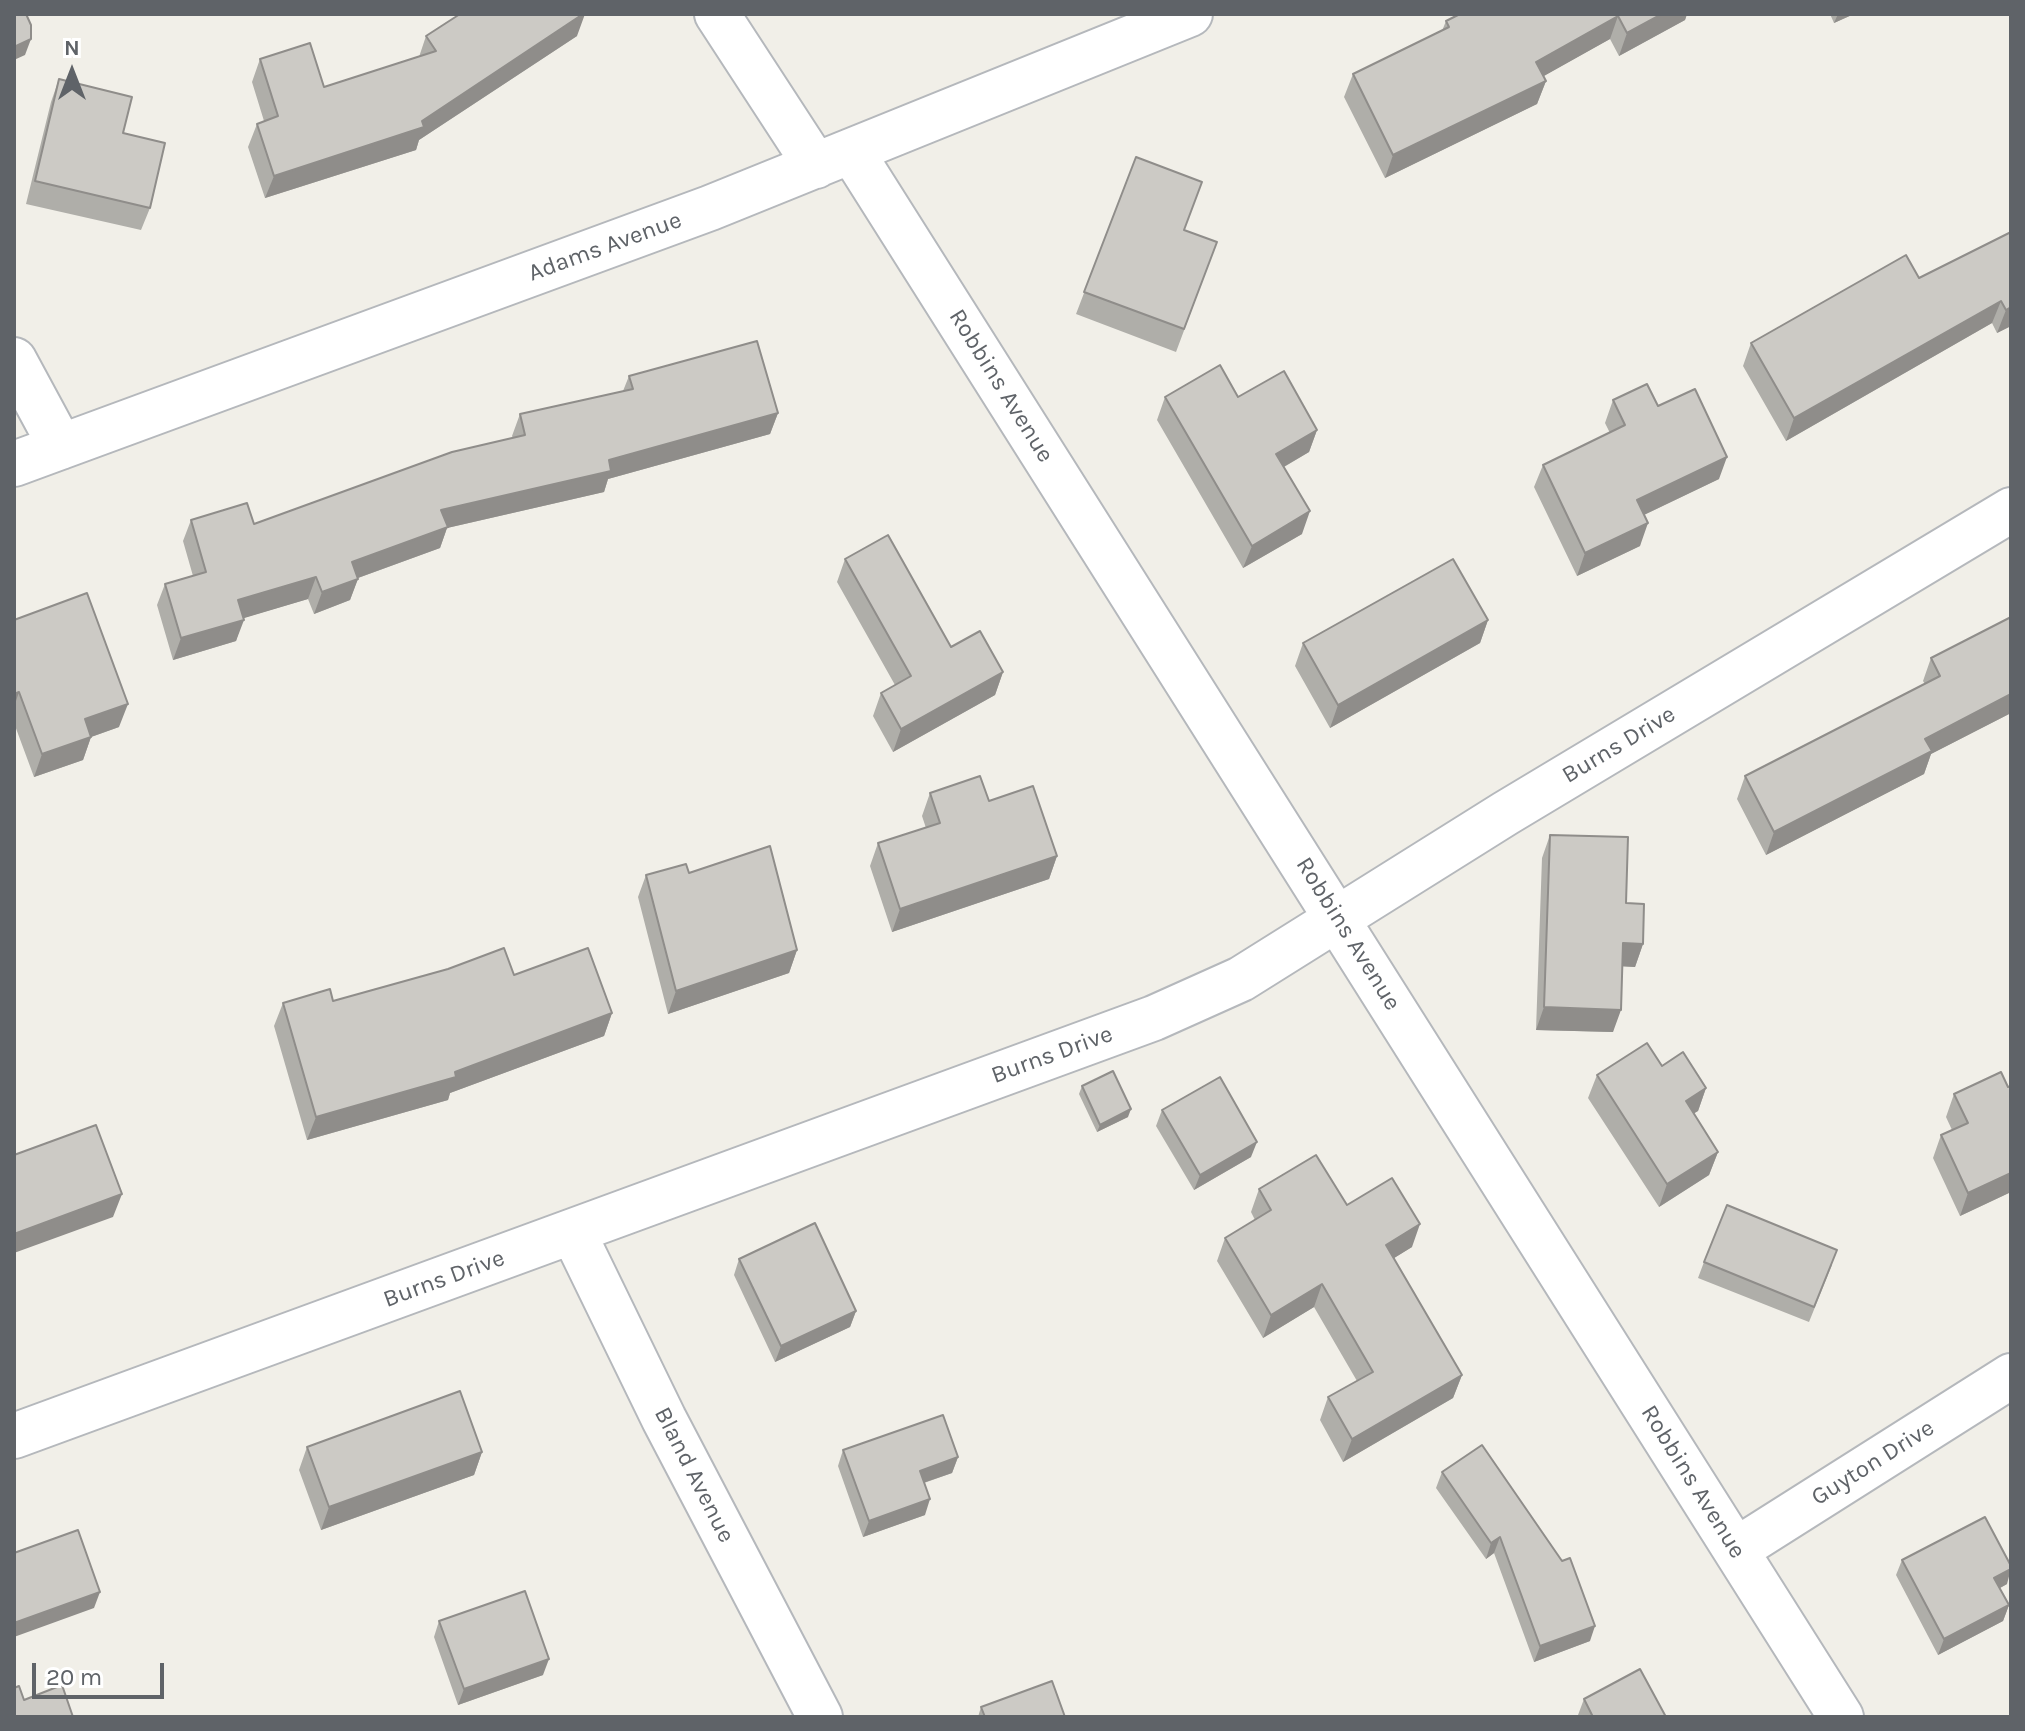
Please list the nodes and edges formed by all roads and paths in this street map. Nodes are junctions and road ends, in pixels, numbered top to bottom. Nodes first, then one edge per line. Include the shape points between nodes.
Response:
1 (717, 14) edge
2 (1190, 14) edge
3 (834, 159) junction
4 (14, 360) edge
5 (61, 447) junction
6 (14, 464) edge
7 (2011, 510) edge
8 (1339, 919) junction
9 (573, 1232) junction
10 (2011, 1376) edge
11 (14, 1436) edge
12 (1736, 1550) junction
13 (820, 1717) edge
14 (1841, 1717) edge

1 - 3 street, Robbins Avenue
2 - 3 street, Adams Avenue
3 - 5 street, Adams Avenue
3 - 8 street, Robbins Avenue
4 - 5 street
5 - 6 street, Adams Avenue
7 - 8 street, Burns Drive
8 - 9 street, Burns Drive via 1241,979 1154,1018
8 - 12 street, Robbins Avenue
9 - 11 street, Burns Drive
9 - 13 street, Bland Avenue
10 - 12 street, Guyton Drive
12 - 14 street, Robbins Avenue

